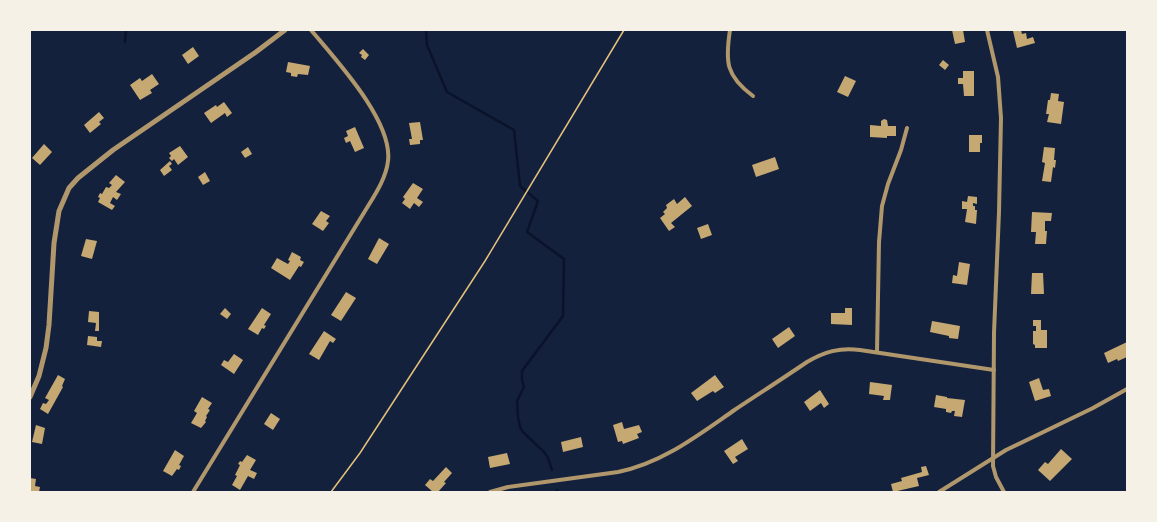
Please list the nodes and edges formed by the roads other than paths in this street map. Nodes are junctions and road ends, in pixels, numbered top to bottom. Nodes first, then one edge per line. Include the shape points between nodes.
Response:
1 (285, 30) edge
2 (311, 30) edge
3 (730, 30) edge
4 (987, 30) edge
5 (753, 96) dead end
6 (907, 128) dead end
7 (877, 352) junction
8 (994, 370) junction
9 (1127, 389) edge
10 (30, 397) edge
11 (993, 458) junction
12 (193, 492) edge
13 (490, 492) edge
14 (939, 492) edge
15 (1004, 492) edge

1 - 10 street via 113,150 69,188 59,211 55,237 46,348 39,376
2 - 12 street via 349,76 373,111 385,137 388,161 384,179
3 - 5 street via 729,67 738,83
4 - 8 street via 998,77 1001,118
6 - 7 street via 882,206
7 - 8 street
7 - 13 street via 843,349 823,353 681,446 644,465 611,473 508,487
8 - 11 street
9 - 11 street
11 - 14 street
11 - 15 street via 994,472

